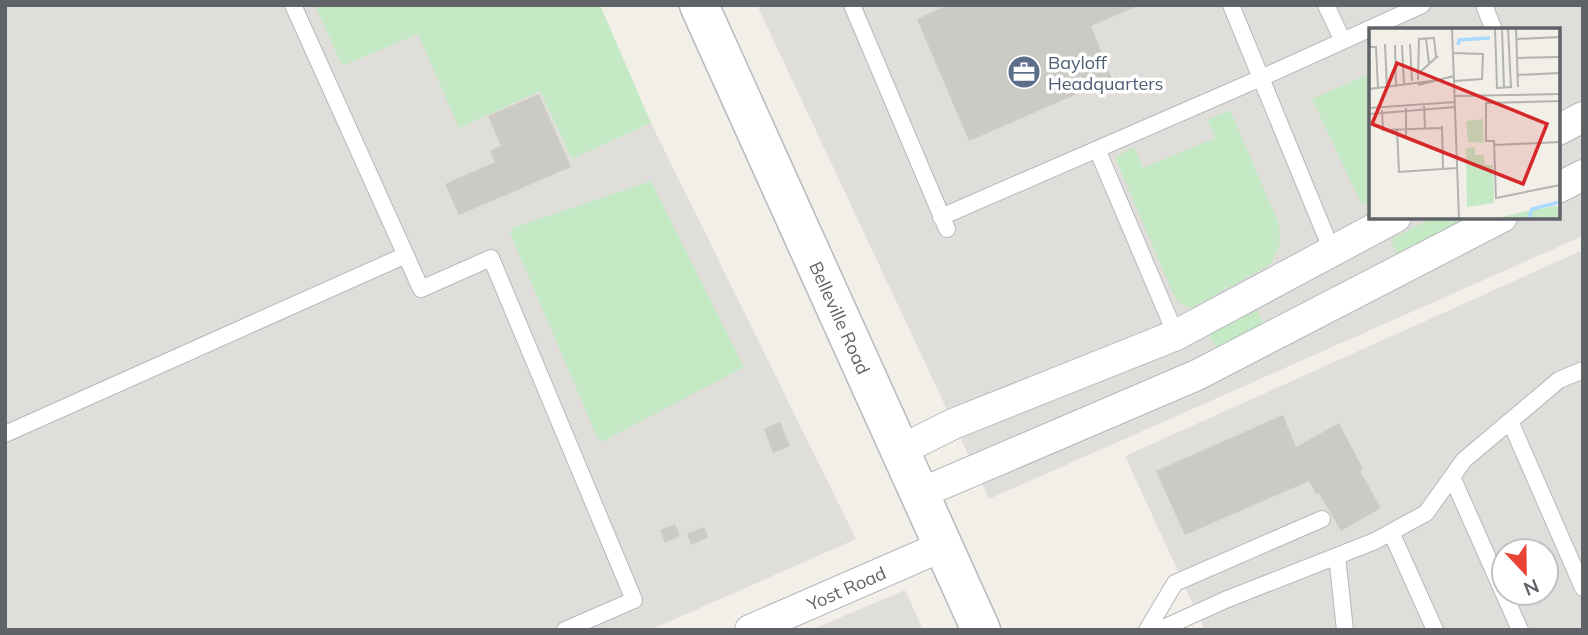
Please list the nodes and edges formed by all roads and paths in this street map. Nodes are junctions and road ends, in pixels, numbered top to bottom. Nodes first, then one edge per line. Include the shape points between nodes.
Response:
1 (293, 5) edge
2 (699, 5) edge
3 (852, 5) edge
4 (1231, 5) edge
5 (1326, 5) edge
6 (1422, 5) edge
7 (1484, 5) edge
8 (1372, 28) edge
9 (1493, 28) edge
10 (1369, 29) edge
11 (1343, 41) junction
12 (1261, 78) junction
13 (1583, 117) edge
14 (1560, 129) edge
15 (1097, 149) junction
16 (1392, 219) edge
17 (1498, 219) edge
18 (1332, 251) junction
19 (407, 255) junction
20 (1354, 293) junction
21 (1176, 335) junction
22 (1582, 372) edge
23 (1197, 374) junction
24 (1510, 421) junction
25 (5, 434) edge
26 (899, 451) junction
27 (1452, 477) junction
28 (919, 494) junction
29 (1322, 519) dead end
30 (1391, 532) junction
31 (943, 546) junction
32 (1337, 556) junction
33 (1583, 588) edge
34 (565, 630) edge
35 (750, 630) edge
36 (981, 630) edge
37 (1147, 630) edge
38 (1159, 630) edge
39 (1345, 630) edge
40 (1435, 630) edge
41 (1520, 630) edge

1 - 19 lane
2 - 26 main road, Belleville Road
3 - 15 lane via 944,223
4 - 12 lane
5 - 11 lane
6 - 8 lane
7 - 9 lane
10 - 11 lane
11 - 12 lane
12 - 15 lane
12 - 18 lane
13 - 14 street
15 - 21 lane
16 - 18 street
17 - 20 street
18 - 20 street
18 - 21 street
19 - 25 lane
19 - 34 lane via 421,289 491,258 634,600
20 - 23 street
21 - 23 street
21 - 26 street via 953,424
22 - 24 lane via 1559,380
23 - 28 street
24 - 27 lane via 1464,460
24 - 33 lane
26 - 28 main road, Belleville Road
27 - 30 lane via 1426,513
27 - 41 lane
28 - 31 main road, Belleville Road
29 - 37 lane via 1175,583
30 - 32 lane
30 - 40 lane
31 - 35 street, Yost Road
31 - 36 main road, Belleville Road
32 - 38 lane
32 - 39 lane

